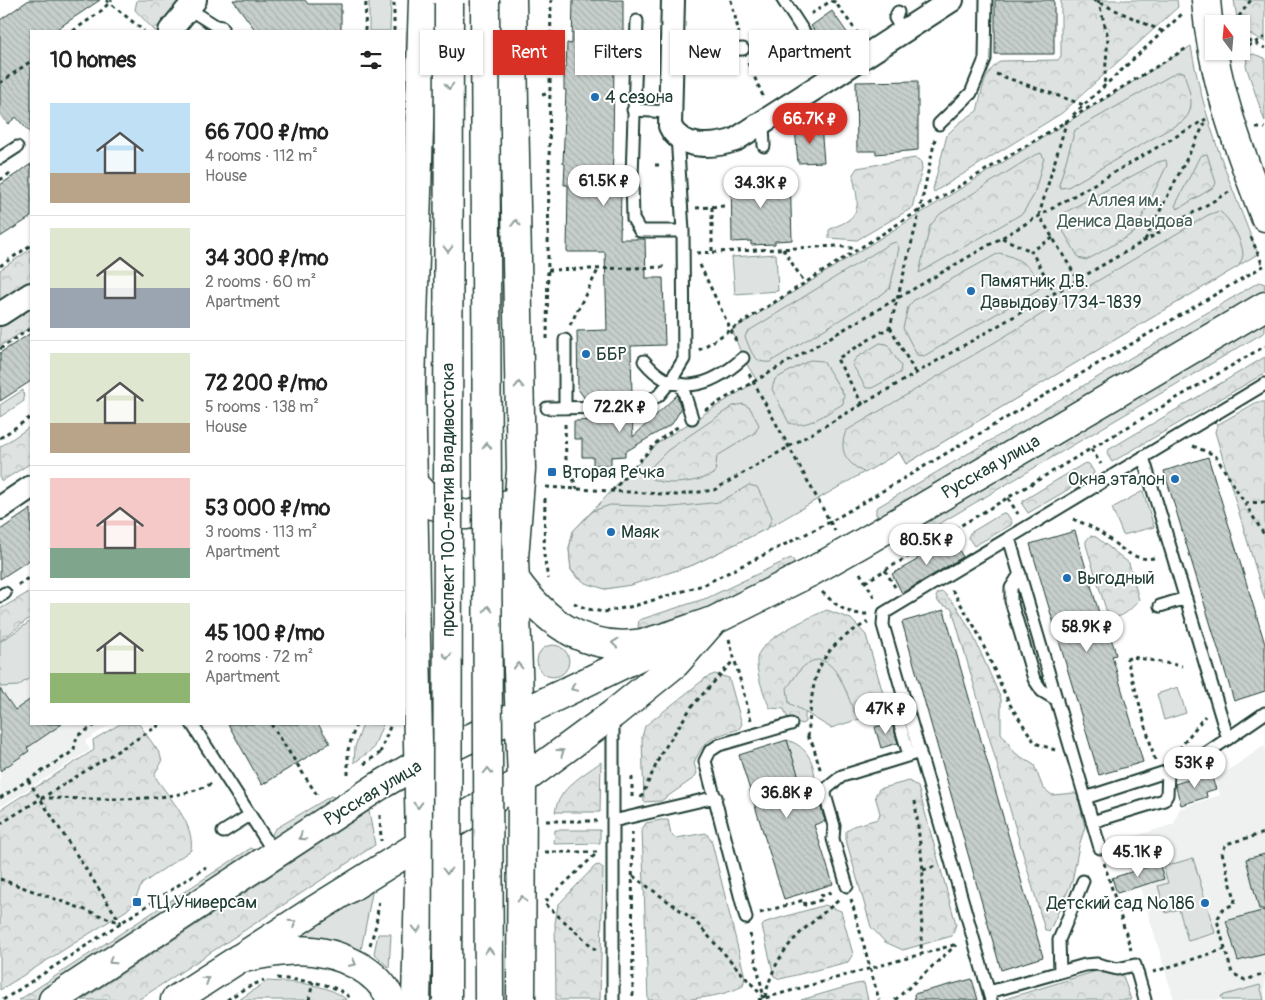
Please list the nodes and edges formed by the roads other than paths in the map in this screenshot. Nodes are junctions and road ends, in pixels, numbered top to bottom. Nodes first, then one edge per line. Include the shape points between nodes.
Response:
1 (485, 0) edge
2 (512, 0) edge
3 (673, 0) edge
4 (783, 0) edge
5 (952, 0) edge
6 (986, 0) edge
7 (440, 1) edge
8 (192, 4) edge
9 (1196, 5) edge
10 (637, 20) dead end
11 (222, 27) dead end
12 (171, 30) edge
13 (672, 30) edge
14 (804, 30) edge
15 (739, 49) edge
16 (743, 49) dead end
17 (869, 53) edge
18 (671, 75) edge
19 (835, 75) edge
20 (633, 110) junction
21 (669, 112) junction
22 (763, 124) junction
23 (939, 124) road end
24 (677, 136) junction
25 (764, 146) dead end
26 (17, 147) dead end
27 (0, 158) edge
28 (1265, 217) edge
29 (683, 231) junction
30 (30, 295) edge
31 (1265, 306) edge
32 (0, 314) edge
33 (565, 340) road end
34 (743, 358) road end
35 (644, 361) dead end
36 (670, 382) junction
37 (1265, 384) edge
38 (682, 386) junction
39 (547, 408) dead end
40 (564, 408) junction
41 (692, 418) road end
42 (1144, 457) junction
43 (413, 483) junction
44 (30, 488) edge
45 (519, 498) junction
46 (0, 508) edge
47 (1009, 538) junction
48 (1020, 574) junction
49 (515, 580) junction
50 (1186, 598) junction
51 (1160, 606) dead end
52 (717, 631) junction
53 (1057, 700) junction
54 (1265, 713) edge
55 (613, 714) junction
56 (520, 715) junction
57 (792, 724) road end
58 (193, 725) edge
59 (900, 725) dead end
60 (1228, 739) junction
61 (914, 754) junction
62 (417, 764) junction
63 (1163, 773) junction
64 (522, 781) junction
65 (716, 797) junction
66 (1085, 798) junction
67 (250, 815) junction
68 (613, 821) junction
69 (1092, 822) junction
70 (223, 832) dead end
71 (420, 845) junction
72 (1100, 848) road end
73 (275, 854) junction
74 (1083, 881) dead end
75 (847, 886) road end
76 (746, 918) road end
77 (238, 959) junction
78 (1060, 972) junction
79 (990, 996) edge
80 (1141, 999) edge
81 (53, 1000) edge
82 (175, 1000) edge
83 (391, 1000) edge
84 (416, 1000) edge
85 (447, 1000) edge
86 (489, 1000) edge
87 (522, 1000) edge
88 (613, 1000) edge

86 -> 1 main road, bridge
45 -> 2 main road
3 - 13 street
4 - 14 lane
5 - 17 street via 900,21
6 - 23 lane via 985,59 971,93
7 - 43 main road via 411,331
7 -> 85 main road, проспект 100-летия Владивостока, bridge
8 - 11 lane via 216,26
8 - 12 street
9 - 28 main road via 1233,129
10 - 20 lane
15 - 16 lane
18 - 21 street
19 - 22 street
20 - 21 lane
20 - 29 lane via 635,225 640,231
21 - 24 street via 670,126
22 - 24 street via 720,145 691,144
22 - 25 lane
24 - 29 lane
26 - 27 lane
29 - 36 lane via 684,359
30 - 32 street
31 - 52 main road, Русская улица via 809,573
33 - 40 lane
34 - 38 lane via 727,372 694,385
35 - 36 lane
36 - 38 lane
36 - 40 lane via 658,396 641,404
37 - 42 lane
38 - 41 lane
39 - 40 lane
42 - 47 lane
42 - 50 lane
43 - 45 main road via 433,505 466,515 496,509
43 - 62 main road
44 - 46 street
45 - 49 main road
47 - 48 lane
47 - 61 lane via 884,613
48 - 53 lane
48 - 53 lane via 1011,588 1011,601 1032,671 1042,691
52 -> 49 main road via 637,644 600,642 571,634 552,622 530,601
56 -> 49 main road
50 - 51 lane
50 - 60 lane
52 - 55 main road, Русская улица
52 -> 56 main road, Русская улица
53 - 66 lane
54 - 60 lane
64 -> 55 main road, Русская улица
55 - 68 lane
56 - 62 main road, Русская улица
56 - 64 main road
57 - 65 lane via 710,751 706,761
58 - 67 lane
59 - 61 lane
60 - 63 lane via 1201,757
61 - 75 lane via 842,776 826,789 834,826 833,839
61 - 79 lane
62 -> 71 main road
62 -> 73 main road, Русская улица
63 - 66 lane
63 - 69 lane via 1167,795 1164,800
64 - 71 main road, Русская улица
87 -> 64 main road
65 - 68 lane
65 - 76 lane
66 - 69 lane
67 - 70 lane
67 - 73 lane
68 - 88 lane
69 - 72 lane
77 -> 71 main road, Русская улица
71 -> 84 main road
73 -> 81 main road, Русская улица
74 - 78 lane via 1059,940
82 -> 77 main road, Русская улица
77 -> 83 main road via 285,950 337,955 363,968 385,986
78 - 79 lane
78 - 80 lane via 1097,964 1136,970

